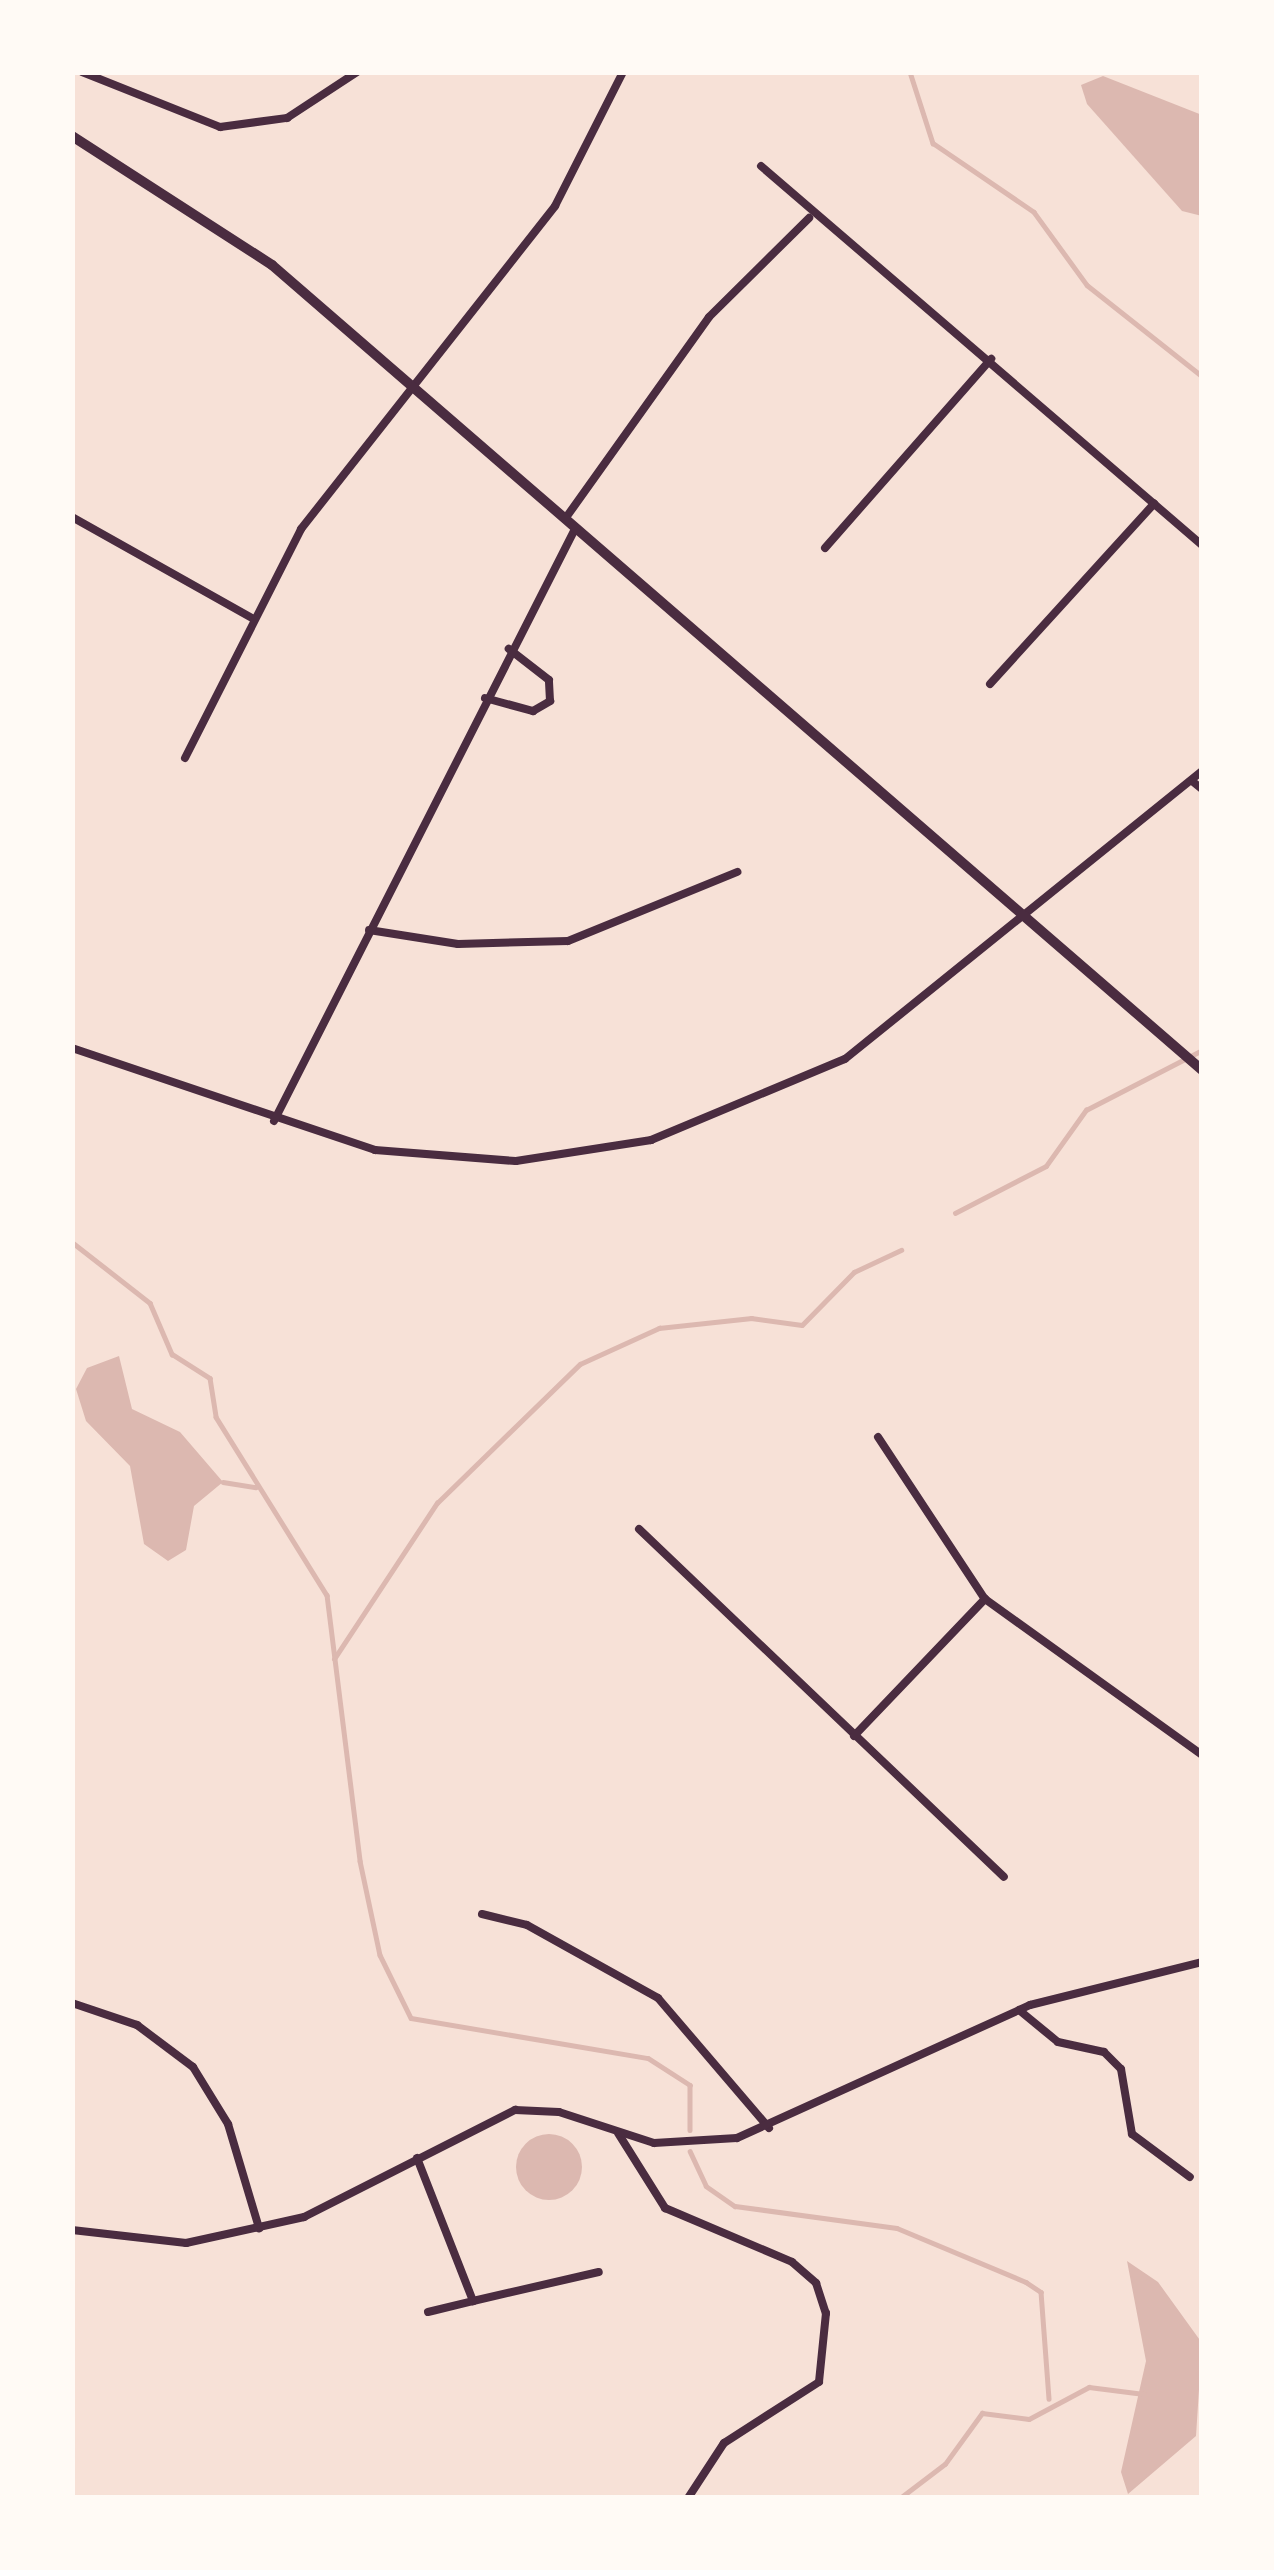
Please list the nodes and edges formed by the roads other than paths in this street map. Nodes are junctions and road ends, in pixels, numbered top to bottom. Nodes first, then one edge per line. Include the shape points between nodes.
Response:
1 (82, 72) edge
2 (357, 72) edge
3 (623, 72) edge
4 (72, 136) edge
5 (761, 166) dead end
6 (809, 218) junction
7 (991, 358) junction
8 (411, 385) junction
9 (1154, 504) junction
10 (72, 517) edge
11 (565, 520) junction
12 (575, 529) junction
13 (1202, 545) edge
14 (825, 548) dead end
15 (254, 619) junction
16 (509, 649) junction
17 (990, 684) dead end
18 (484, 698) junction
19 (185, 758) dead end
20 (1202, 771) edge
21 (1192, 781) junction
22 (1202, 789) edge
23 (737, 872) dead end
24 (1023, 916) junction
25 (368, 930) junction
26 (72, 1048) edge
27 (1202, 1070) edge
28 (274, 1121) junction
29 (878, 1437) dead end
30 (639, 1529) dead end
31 (985, 1599) junction
32 (854, 1736) junction
33 (1202, 1756) edge
34 (1004, 1877) dead end
35 (482, 1914) dead end
36 (1202, 1962) edge
37 (72, 2002) edge
38 (1019, 2010) junction
39 (770, 2128) junction
40 (617, 2132) junction
41 (417, 2158) junction
42 (1190, 2177) dead end
43 (259, 2228) junction
44 (72, 2230) edge
45 (599, 2272) dead end
46 (473, 2301) junction
47 (428, 2312) dead end
48 (688, 2498) edge

1 - 2 street via 220,127 287,118
3 - 8 street via 555,206
4 - 8 street via 219,224
5 - 6 street
6 - 7 street
6 - 11 street via 709,316
7 - 9 street
7 - 14 street
8 - 11 street
8 - 15 street via 308,518
9 - 13 street
9 - 17 street
10 - 15 street
11 - 12 street
12 - 16 street
12 - 24 street
15 - 19 street
16 - 18 street
16 - 18 street via 549,680 550,701 533,711
18 - 25 street
20 - 21 street
21 - 22 street
21 - 24 street
23 - 25 street via 568,941 458,944
24 - 27 street
24 - 28 street via 845,1059 651,1140 486,1161 375,1150
25 - 28 street
26 - 28 street
29 - 31 street
30 - 32 street
31 - 32 street
31 - 33 street
32 - 34 street
35 - 39 street via 527,1925 658,1998
36 - 38 street
37 - 43 street via 153,2034 203,2079
38 - 39 street
38 - 42 street via 1058,2042 1104,2052 1121,2069 1132,2134
39 - 40 street via 676,2146
40 - 41 street via 514,2110
40 - 48 street via 665,2208 792,2262 826,2313 820,2382 724,2443
41 - 43 street
41 - 46 street
43 - 44 street via 138,2244
45 - 46 street
46 - 47 street

